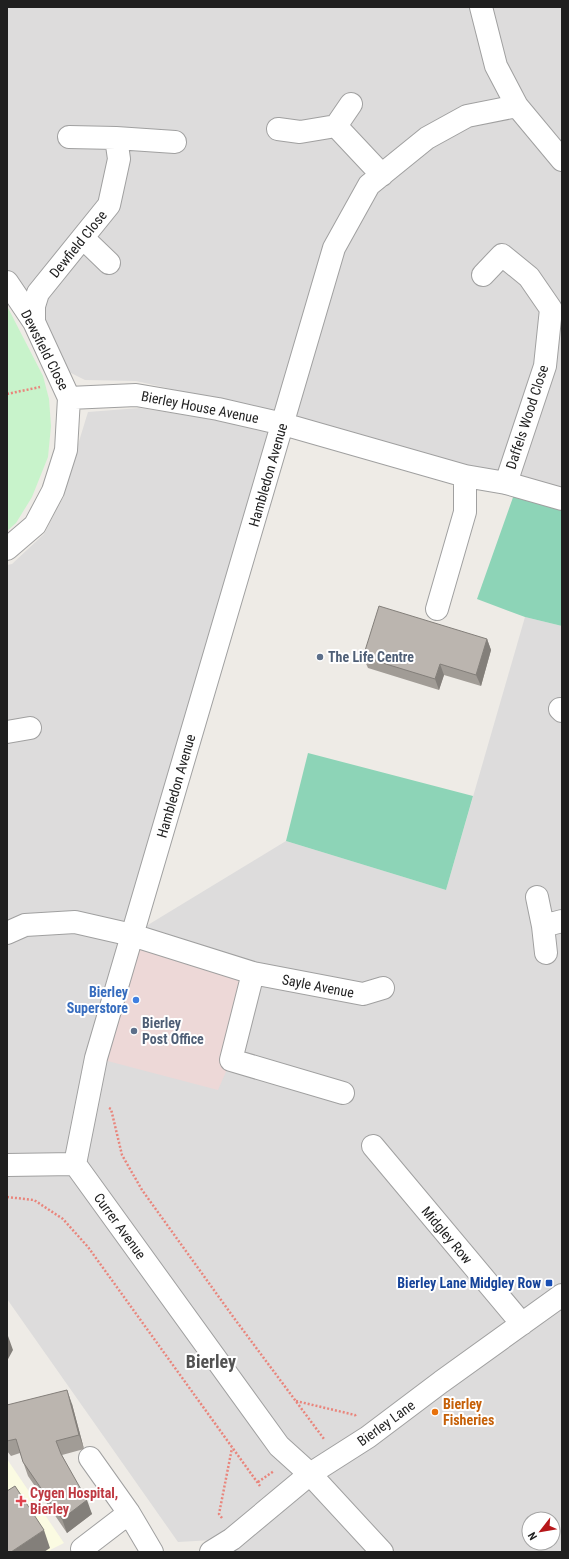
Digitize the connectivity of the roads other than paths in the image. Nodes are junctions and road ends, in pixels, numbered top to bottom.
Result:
1 (481, 7) edge
2 (351, 104) dead end
3 (517, 106) junction
4 (336, 126) junction
5 (278, 129) dead end
6 (69, 137) dead end
7 (116, 138) junction
8 (175, 142) dead end
9 (562, 160) edge
10 (382, 175) junction
11 (83, 238) junction
12 (109, 263) dead end
13 (484, 275) dead end
14 (7, 282) edge
15 (34, 322) junction
16 (65, 391) junction
17 (283, 424) junction
18 (465, 476) junction
19 (506, 483) junction
20 (562, 499) edge
21 (7, 549) edge
22 (437, 608) dead end
23 (30, 728) dead end
24 (7, 732) edge
25 (537, 897) dead end
26 (552, 924) edge
27 (7, 933) edge
28 (132, 934) junction
29 (546, 953) dead end
30 (253, 973) junction
31 (383, 988) dead end
32 (343, 1093) dead end
33 (373, 1146) dead end
34 (75, 1164) junction
35 (7, 1165) edge
36 (562, 1295) edge
37 (522, 1324) junction
38 (90, 1458) dead end
39 (310, 1474) junction
40 (129, 1513) junction
41 (82, 1549) dead end
42 (152, 1552) edge
43 (211, 1552) edge
44 (382, 1552) edge

1 - 3 street
2 - 4 street
3 - 9 street
3 - 10 street, Hambledon Avenue
4 - 5 street
4 - 10 street
6 - 7 street
7 - 8 street
7 - 11 street, Dewfield Close
10 - 17 street, Hambledon Avenue
11 - 12 street
11 - 15 street, Dewfield Close
13 - 19 street, Daffels Wood Close
14 - 15 street, Dewsfield Close
15 - 16 street, Dewsfield Close
16 - 17 street, Bierley House Avenue
16 - 21 street
17 - 18 street, Bierley House Avenue
17 - 28 street, Hambledon Avenue
18 - 19 street, Bierley House Avenue
18 - 22 street
19 - 20 street, Bierley House Avenue
23 - 24 street
25 - 26 street
26 - 29 street
27 - 28 street, Sayle Avenue
28 - 30 street, Sayle Avenue
28 - 34 street
30 - 31 street, Sayle Avenue
30 - 32 street
33 - 37 street, Midgley Row
34 - 35 street
34 - 39 street, Currer Avenue
36 - 37 street, Bierley Lane
37 - 39 street, Bierley Lane
38 - 40 street
39 - 43 street, Bierley Lane
39 - 44 street, Currer Avenue
40 - 41 street
40 - 42 street

